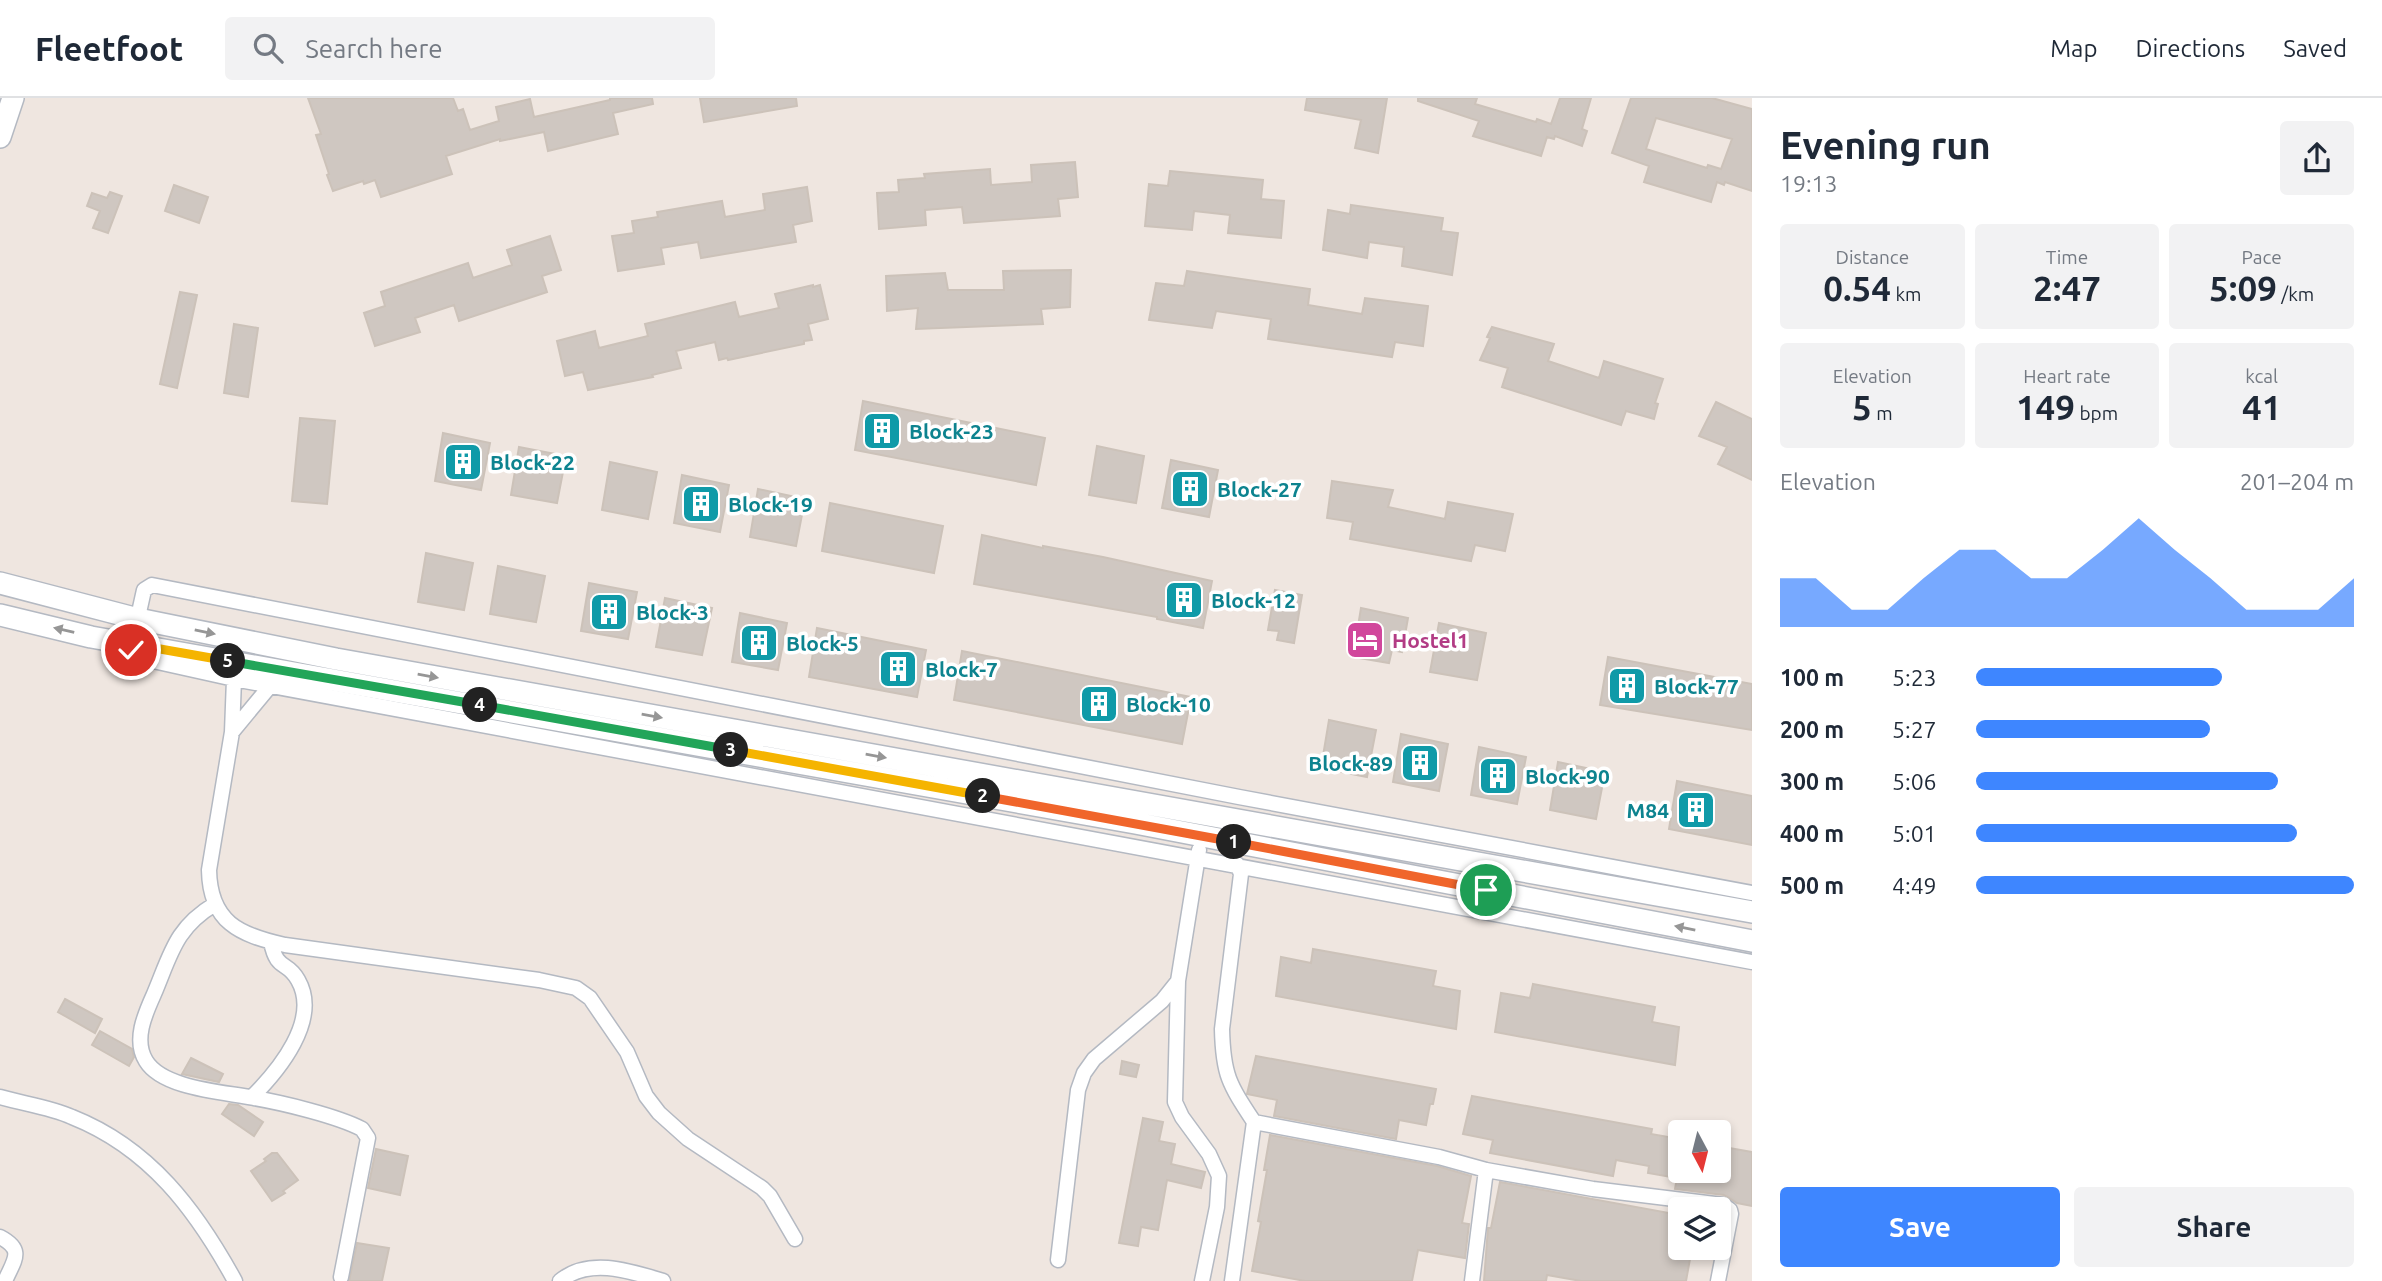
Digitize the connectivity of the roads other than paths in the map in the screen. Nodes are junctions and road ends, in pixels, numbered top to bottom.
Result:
1 (13, 98) edge
2 (0, 137) edge
3 (0, 583) edge
4 (0, 615) edge
5 (138, 619) junction
6 (132, 644) junction
7 (234, 679) junction
8 (270, 686) junction
9 (232, 732) junction
10 (1206, 844) junction
11 (1237, 864) junction
12 (1752, 893) edge
13 (215, 904) junction
14 (1752, 912) edge
15 (1752, 941) edge
16 (271, 942) junction
17 (1752, 962) edge
18 (1178, 981) junction
19 (0, 1097) edge
20 (252, 1097) junction
21 (1254, 1122) junction
22 (1486, 1170) junction
23 (0, 1237) edge
24 (795, 1238) dead end
25 (1058, 1260) dead end
26 (341, 1278) dead end
27 (5, 1281) edge
28 (234, 1281) edge
29 (560, 1281) edge
30 (663, 1281) edge
31 (1202, 1281) edge
32 (1232, 1281) edge
33 (1472, 1281) edge
34 (1718, 1281) edge

1 - 2 main road
3 - 5 main road
6 -> 4 main road
5 - 6 street
5 - 12 street
5 -> 14 main road
6 - 7 street
6 - 10 main road
7 - 8 street
7 - 9 street
8 - 9 street
8 - 10 street
9 - 13 street
10 - 11 street
10 - 11 street
15 -> 10 main road
10 - 18 street
11 - 17 street
11 - 21 street
13 - 16 street
13 - 20 street
16 - 20 street
16 - 24 street
18 - 25 street
18 - 31 street
19 - 28 street
20 - 26 street
21 - 22 street
21 - 32 street
22 - 33 street
22 - 34 street
23 - 27 street
29 - 30 street

